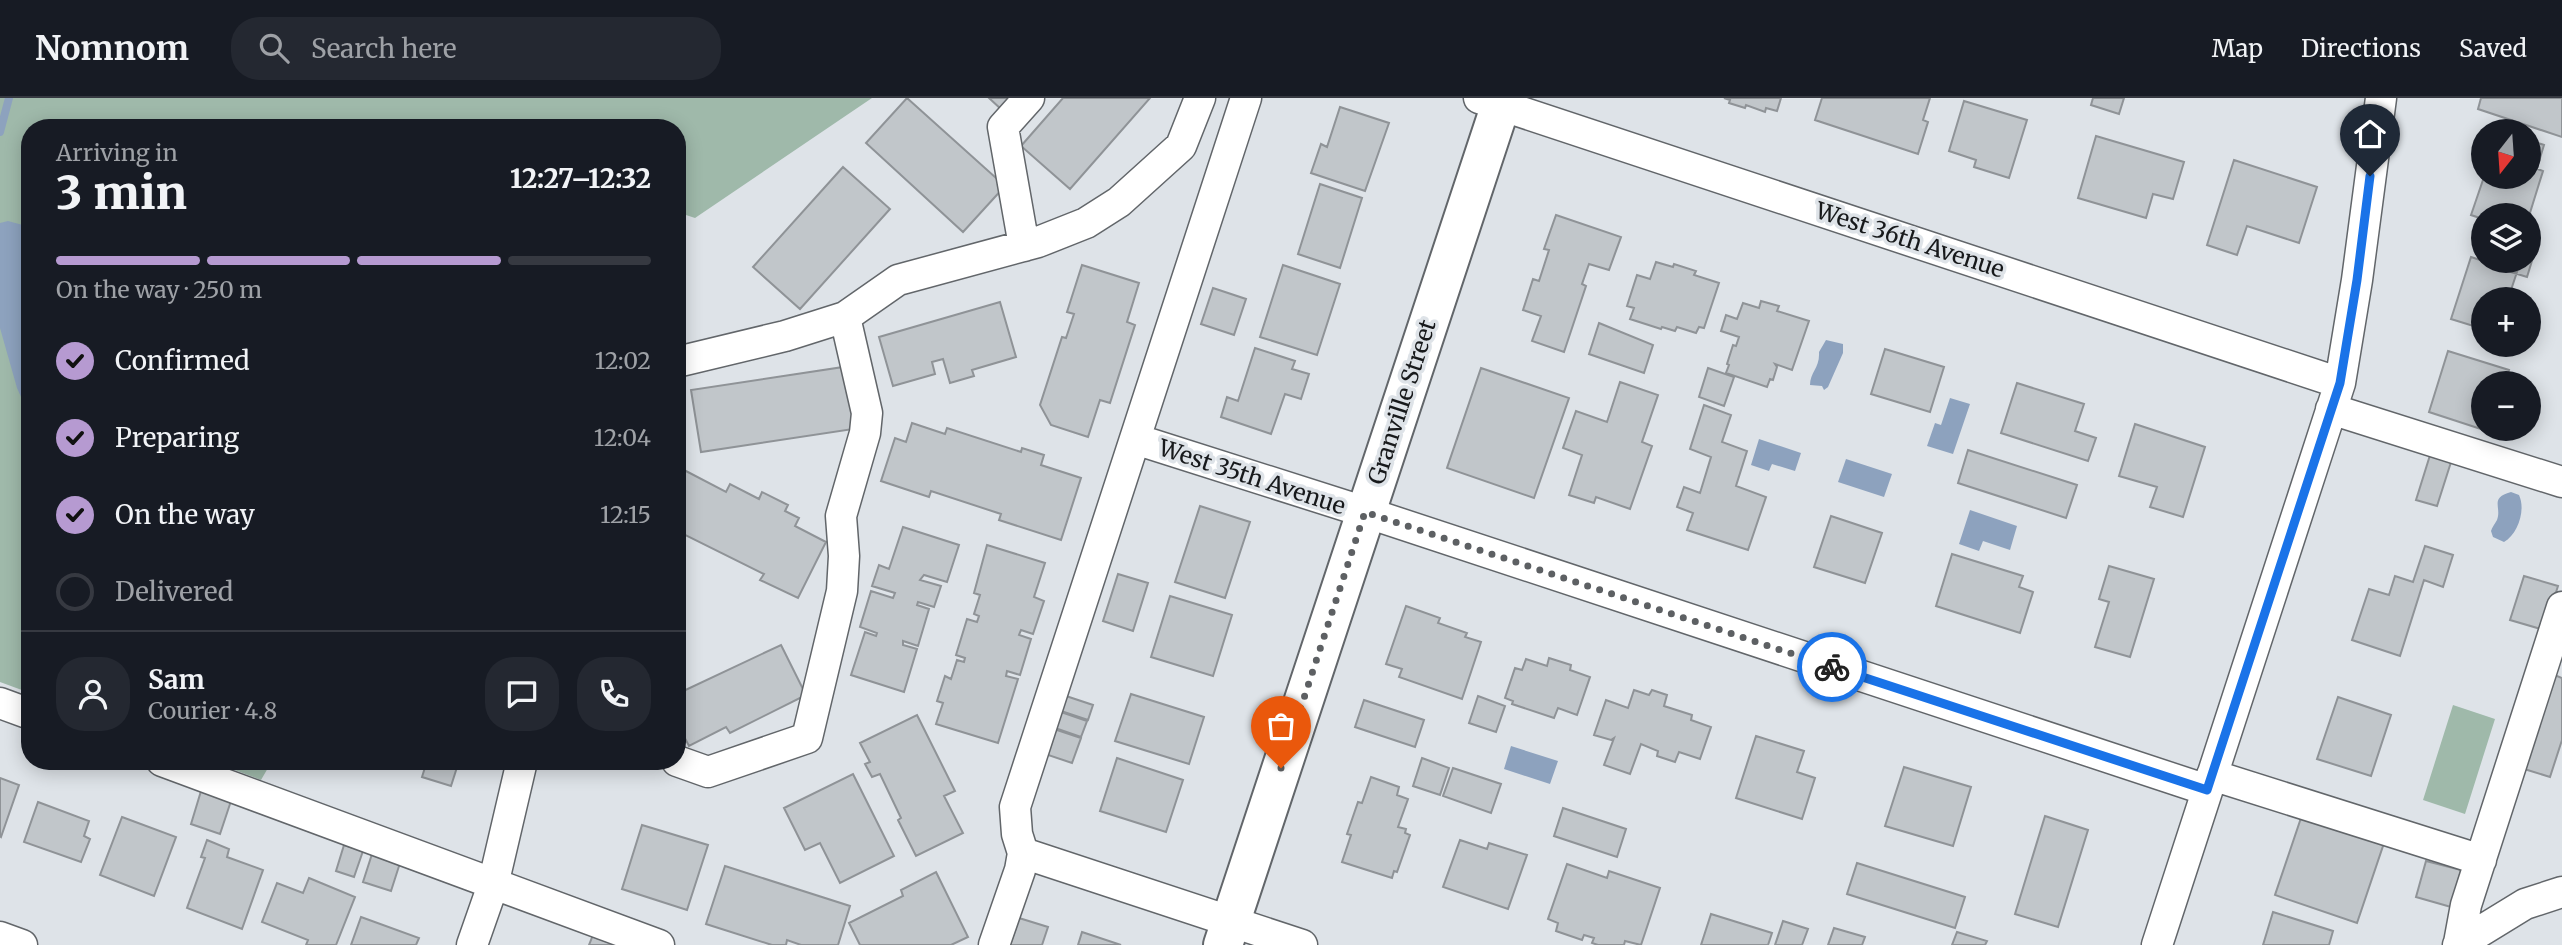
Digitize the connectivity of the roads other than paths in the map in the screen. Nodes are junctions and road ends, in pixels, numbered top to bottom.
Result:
1 (1029, 98) edge
2 (1200, 98) edge
3 (1246, 98) edge
4 (2381, 98) edge
5 (1494, 100) edge
6 (1024, 246) junction
7 (845, 317) junction
8 (686, 360) edge
9 (2336, 396) junction
10 (1135, 439) junction
11 (2562, 482) edge
12 (1365, 512) junction
13 (2562, 607) edge
14 (0, 704) edge
15 (21, 711) edge
16 (686, 764) edge
17 (187, 770) edge
18 (520, 770) edge
19 (2210, 782) junction
20 (1023, 853) junction
21 (2480, 860) junction
22 (493, 884) junction
23 (2562, 892) edge
24 (1226, 933) edge
25 (0, 937) edge
26 (2458, 944) edge
27 (22, 945) edge
28 (472, 945) edge
29 (659, 945) edge
30 (994, 945) edge
31 (1302, 945) edge
32 (2157, 945) edge

1 - 6 street
2 - 6 street
3 - 10 street
4 - 9 street
5 - 9 street, West 36th Avenue
5 - 12 highway, Granville Street
6 - 7 street
7 - 8 street
7 - 16 street
9 - 11 street, West 36th Avenue
9 - 19 street
10 - 12 street, West 35th Avenue
10 - 20 street
12 - 19 street, West 35th Avenue
12 - 24 highway, Granville Street
13 - 21 street
14 - 15 street
17 - 22 street
18 - 22 street
19 - 21 street, West 35th Avenue
19 - 32 street
20 - 24 street
20 - 30 street
21 - 26 street
22 - 28 street
22 - 29 street
23 - 26 street
24 - 31 street
25 - 27 street

